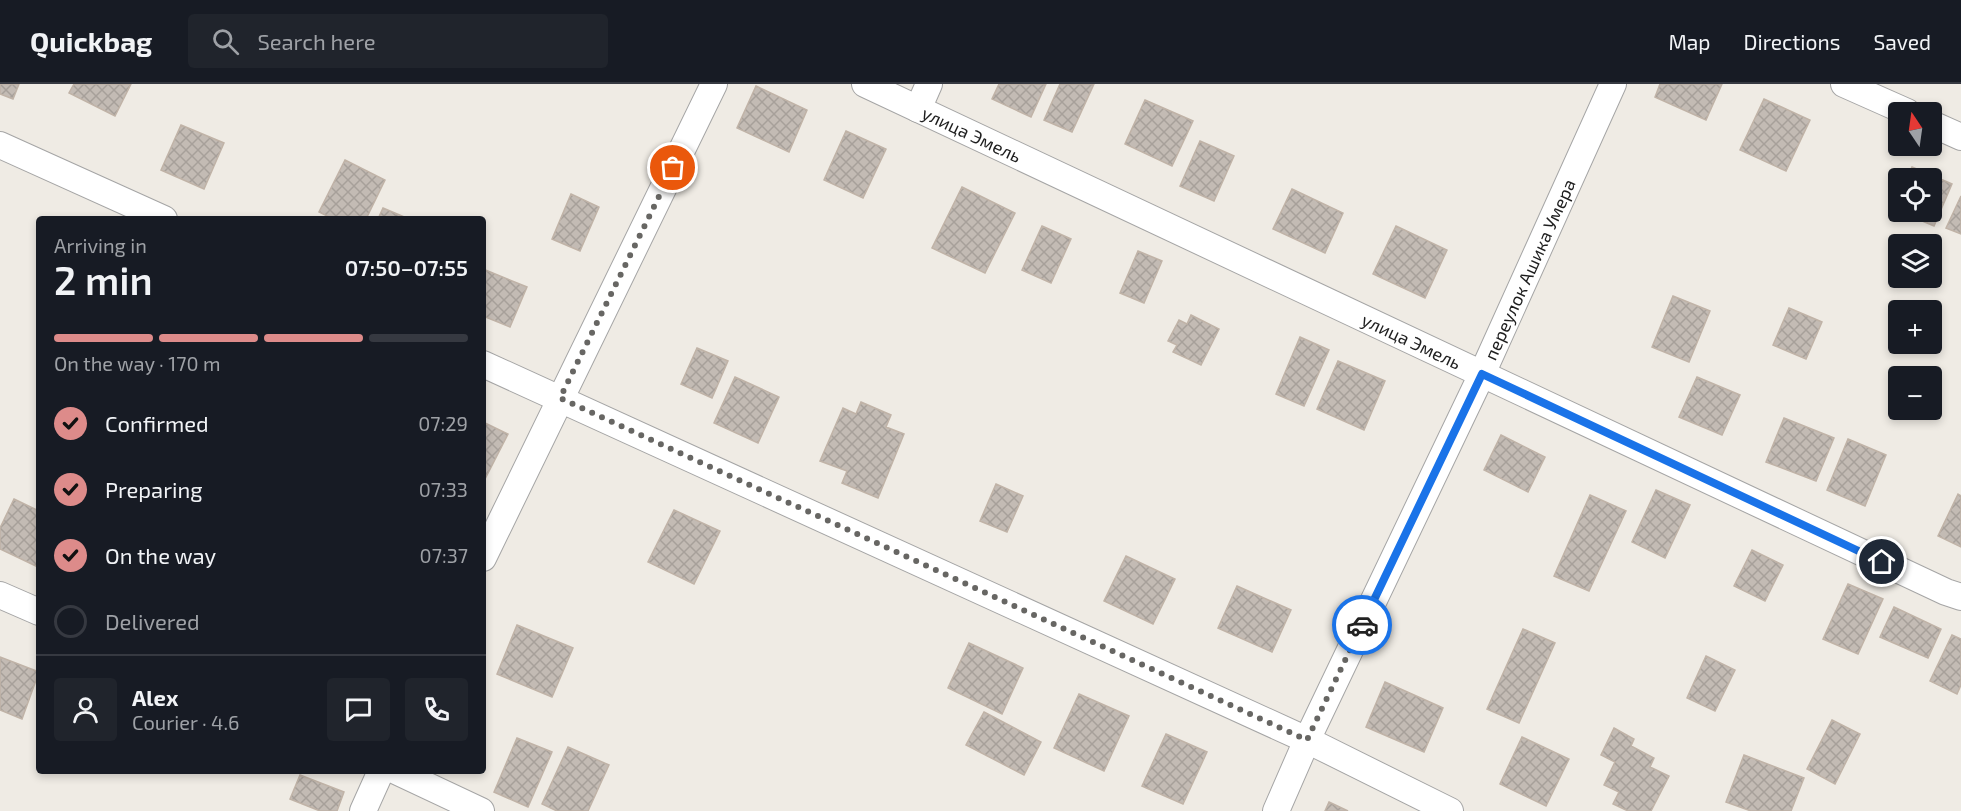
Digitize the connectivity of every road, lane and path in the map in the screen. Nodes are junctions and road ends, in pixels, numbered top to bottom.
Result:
1 (714, 84) edge
2 (865, 84) edge
3 (929, 84) edge
4 (1613, 84) edge
5 (1844, 84) edge
6 (1888, 104) edge
7 (918, 109) junction
8 (1942, 128) edge
9 (1961, 137) edge
10 (0, 145) edge
11 (157, 216) edge
12 (486, 365) edge
13 (1482, 374) junction
14 (560, 398) junction
15 (486, 552) edge
16 (0, 595) edge
17 (1961, 597) edge
18 (36, 611) edge
19 (1307, 740) junction
20 (380, 774) edge
21 (402, 774) edge
22 (363, 811) edge
23 (481, 811) edge
24 (1276, 811) edge
25 (1450, 811) edge

1 - 14 street
2 - 7 street, улица Эмель
3 - 7 street
4 - 13 street, переулок Ашика Умера
5 - 6 street
7 - 13 street, улица Эмель
8 - 9 street
10 - 11 street
12 - 14 street
13 - 17 street, улица Эмель
13 - 19 street, переулок Ашика Умера
14 - 15 street
14 - 19 street
16 - 18 street
19 - 24 street, переулок Ашика Умера
19 - 25 street
20 - 22 street
21 - 23 street

